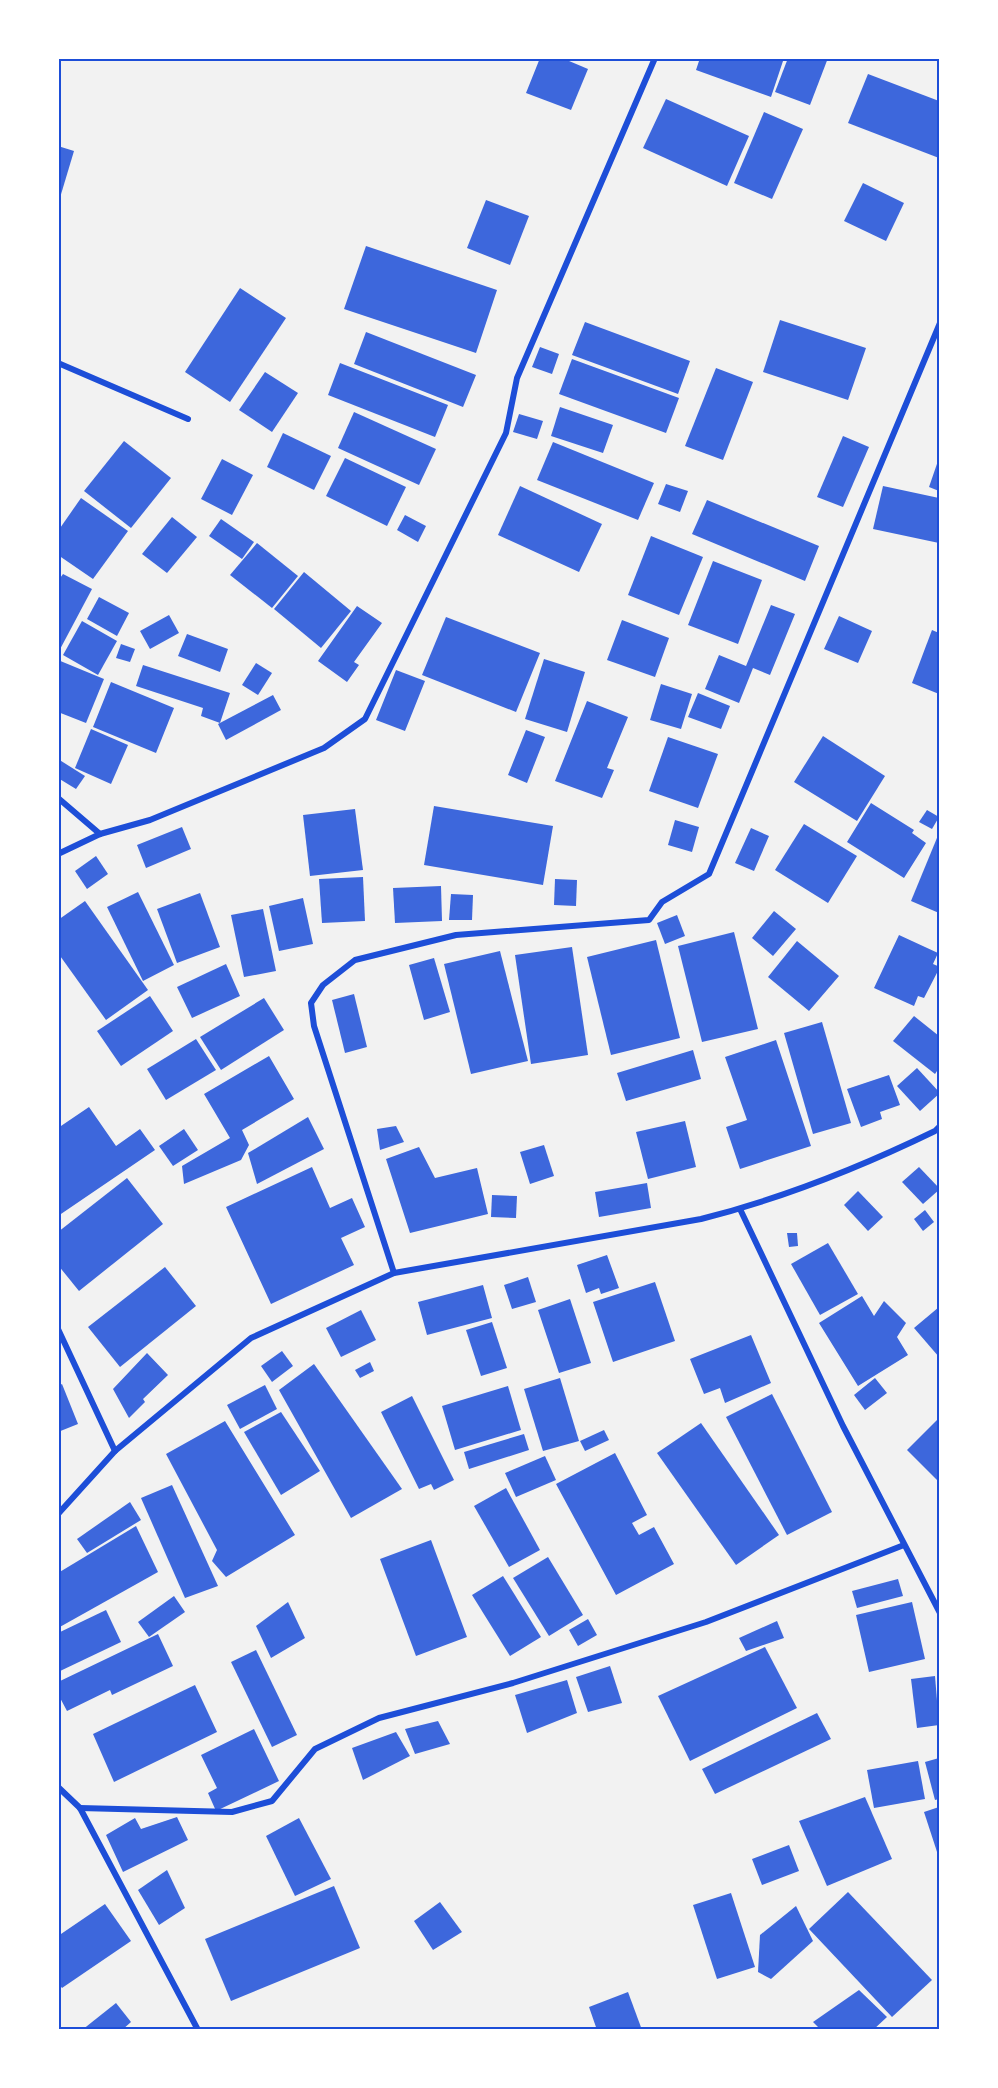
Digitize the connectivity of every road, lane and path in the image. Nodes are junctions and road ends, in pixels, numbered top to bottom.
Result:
1 (655, 58) edge
2 (939, 323) edge
3 (58, 363) edge
4 (189, 419) dead end
5 (58, 798) edge
6 (100, 834) junction
7 (58, 854) edge
8 (939, 1126) edge
9 (740, 1209) junction
10 (394, 1274) junction
11 (58, 1329) edge
12 (115, 1451) junction
13 (58, 1514) edge
14 (904, 1545) junction
15 (939, 1612) edge
16 (58, 1787) edge
17 (80, 1808) junction
18 (198, 2030) edge

1 - 6 street
2 - 10 street
3 - 4 street
5 - 6 street
6 - 7 street
8 - 9 street
9 - 10 street
9 - 14 street
10 - 12 street
11 - 12 street
12 - 13 street
14 - 15 street
14 - 17 street
16 - 17 street
17 - 18 street

